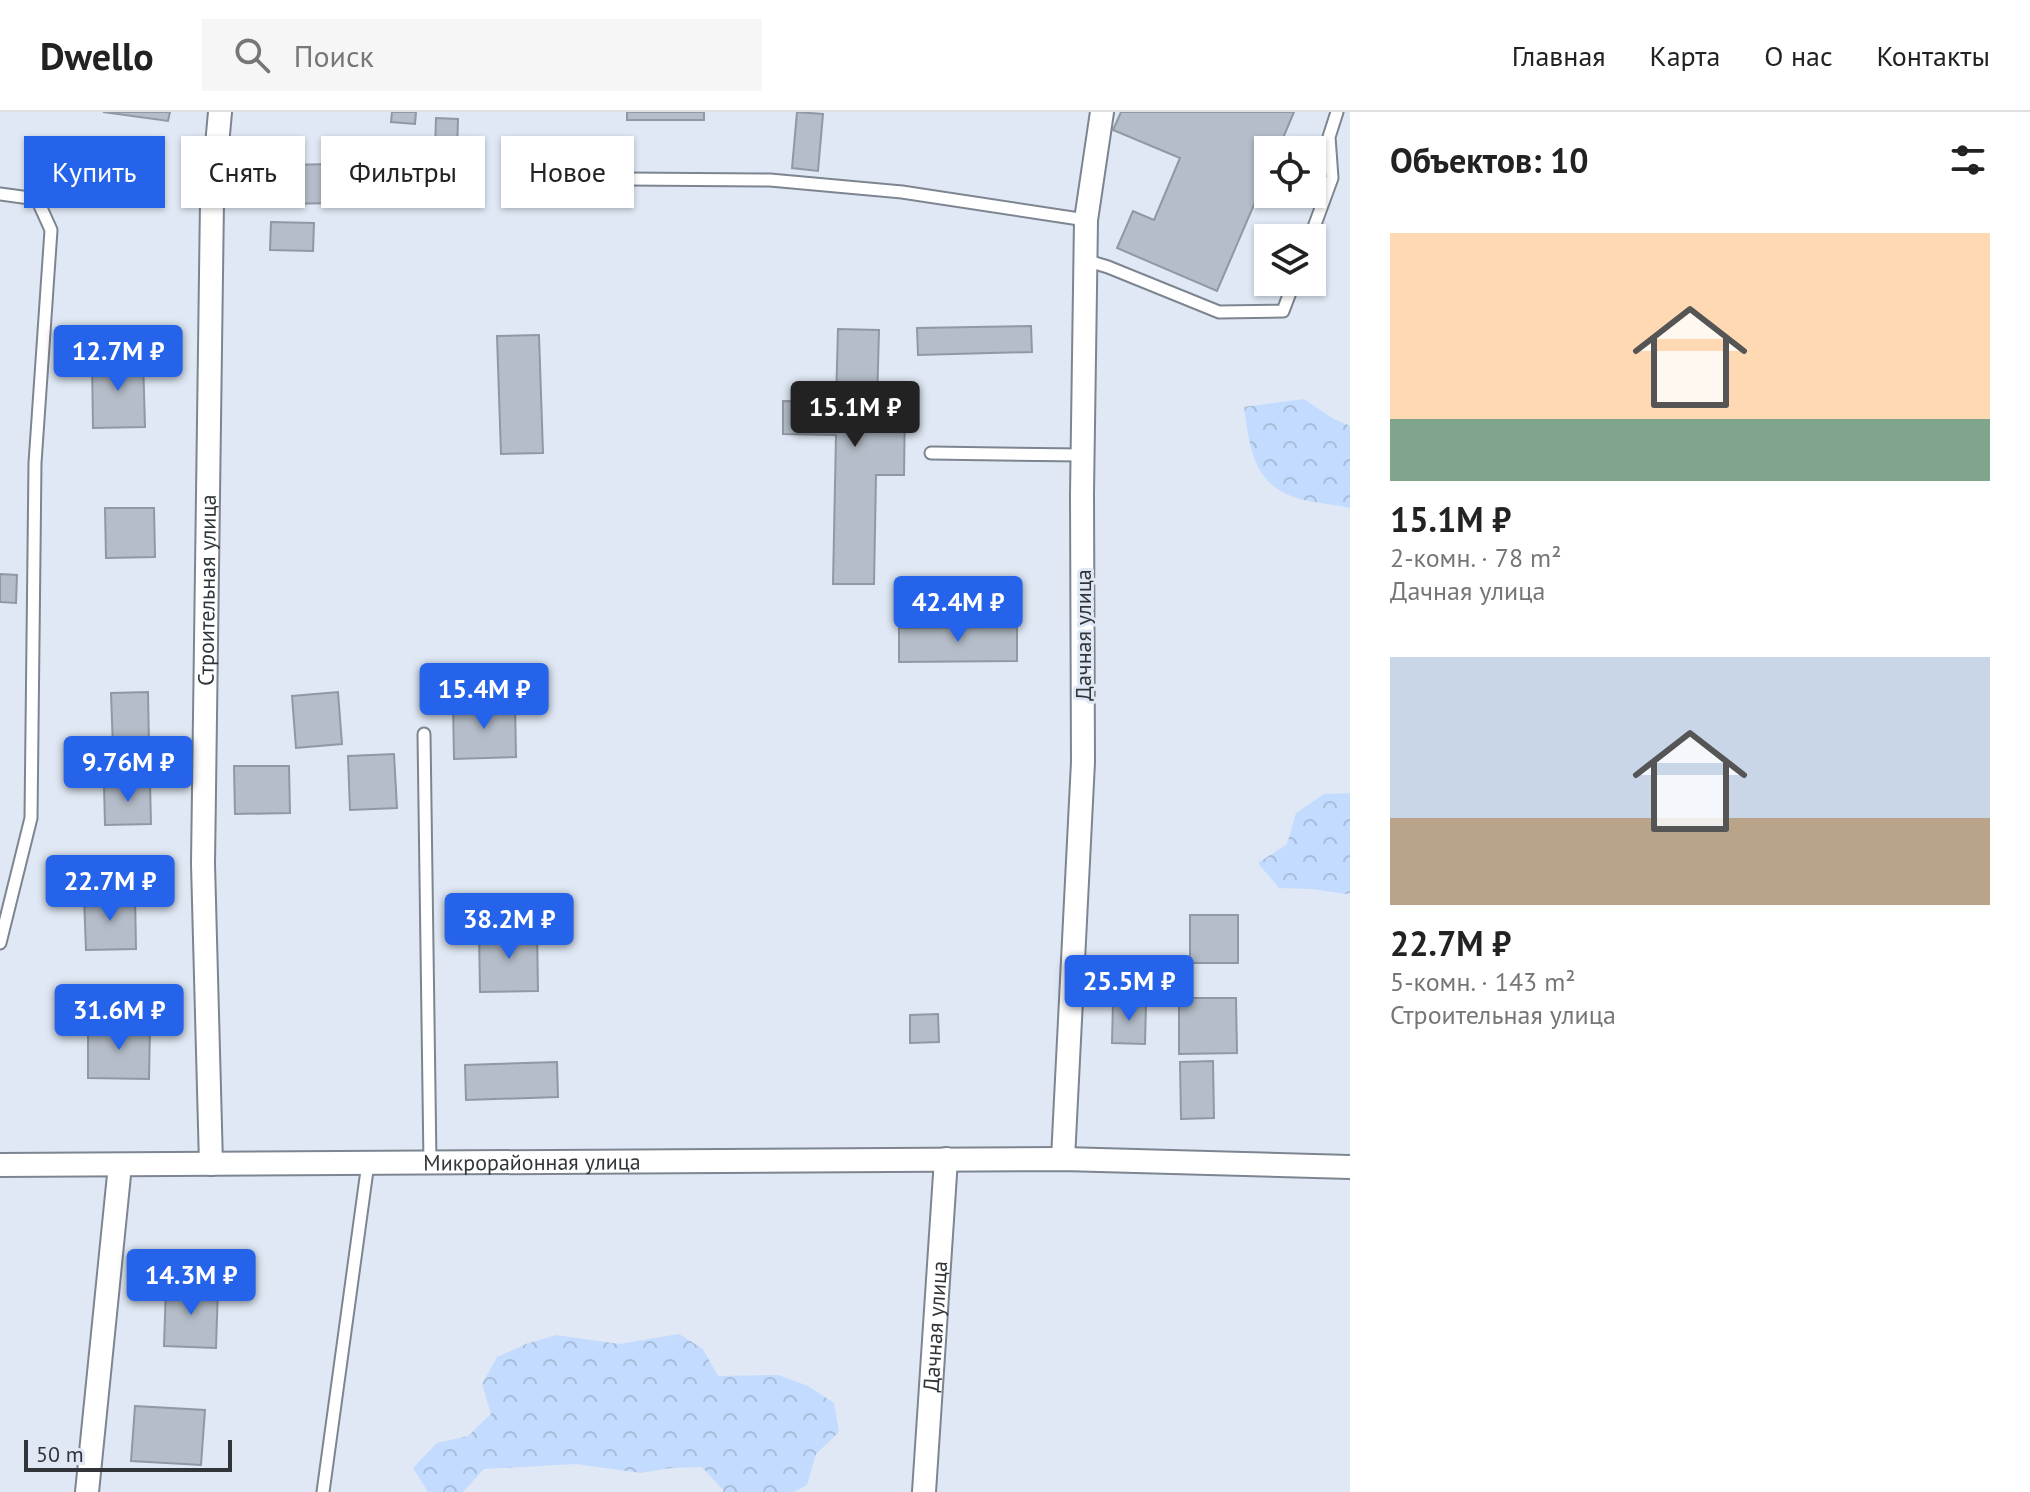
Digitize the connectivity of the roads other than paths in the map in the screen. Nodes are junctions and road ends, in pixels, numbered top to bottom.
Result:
1 (220, 112) edge
2 (1102, 112) edge
3 (1337, 112) edge
4 (634, 179) edge
5 (0, 194) edge
6 (1086, 220) junction
7 (1315, 224) edge
8 (1085, 260) junction
9 (1289, 296) edge
10 (931, 453) dead end
11 (1082, 455) junction
12 (424, 734) dead end
13 (0, 943) edge
14 (946, 1159) junction
15 (1063, 1159) junction
16 (368, 1163) junction
17 (430, 1163) junction
18 (211, 1164) junction
19 (0, 1165) edge
20 (120, 1165) junction
21 (1350, 1167) edge
22 (87, 1492) edge
23 (323, 1492) edge
24 (924, 1492) edge

1 - 18 street, Строительная улица
2 - 6 street, Дачная улица
3 - 7 lane
4 - 6 lane
5 - 13 lane
6 - 8 street, Дачная улица
8 - 9 lane
8 - 11 street, Дачная улица
10 - 11 lane
11 - 15 street, Дачная улица
12 - 17 lane
14 - 15 street, Микрорайонная улица
14 - 17 street, Микрорайонная улица
14 - 24 street, Дачная улица
15 - 21 street, Микрорайонная улица
16 - 17 street, Микрорайонная улица
16 - 18 street, Микрорайонная улица
16 - 23 lane
18 - 20 street, Микрорайонная улица
19 - 20 street, Микрорайонная улица
20 - 22 street

